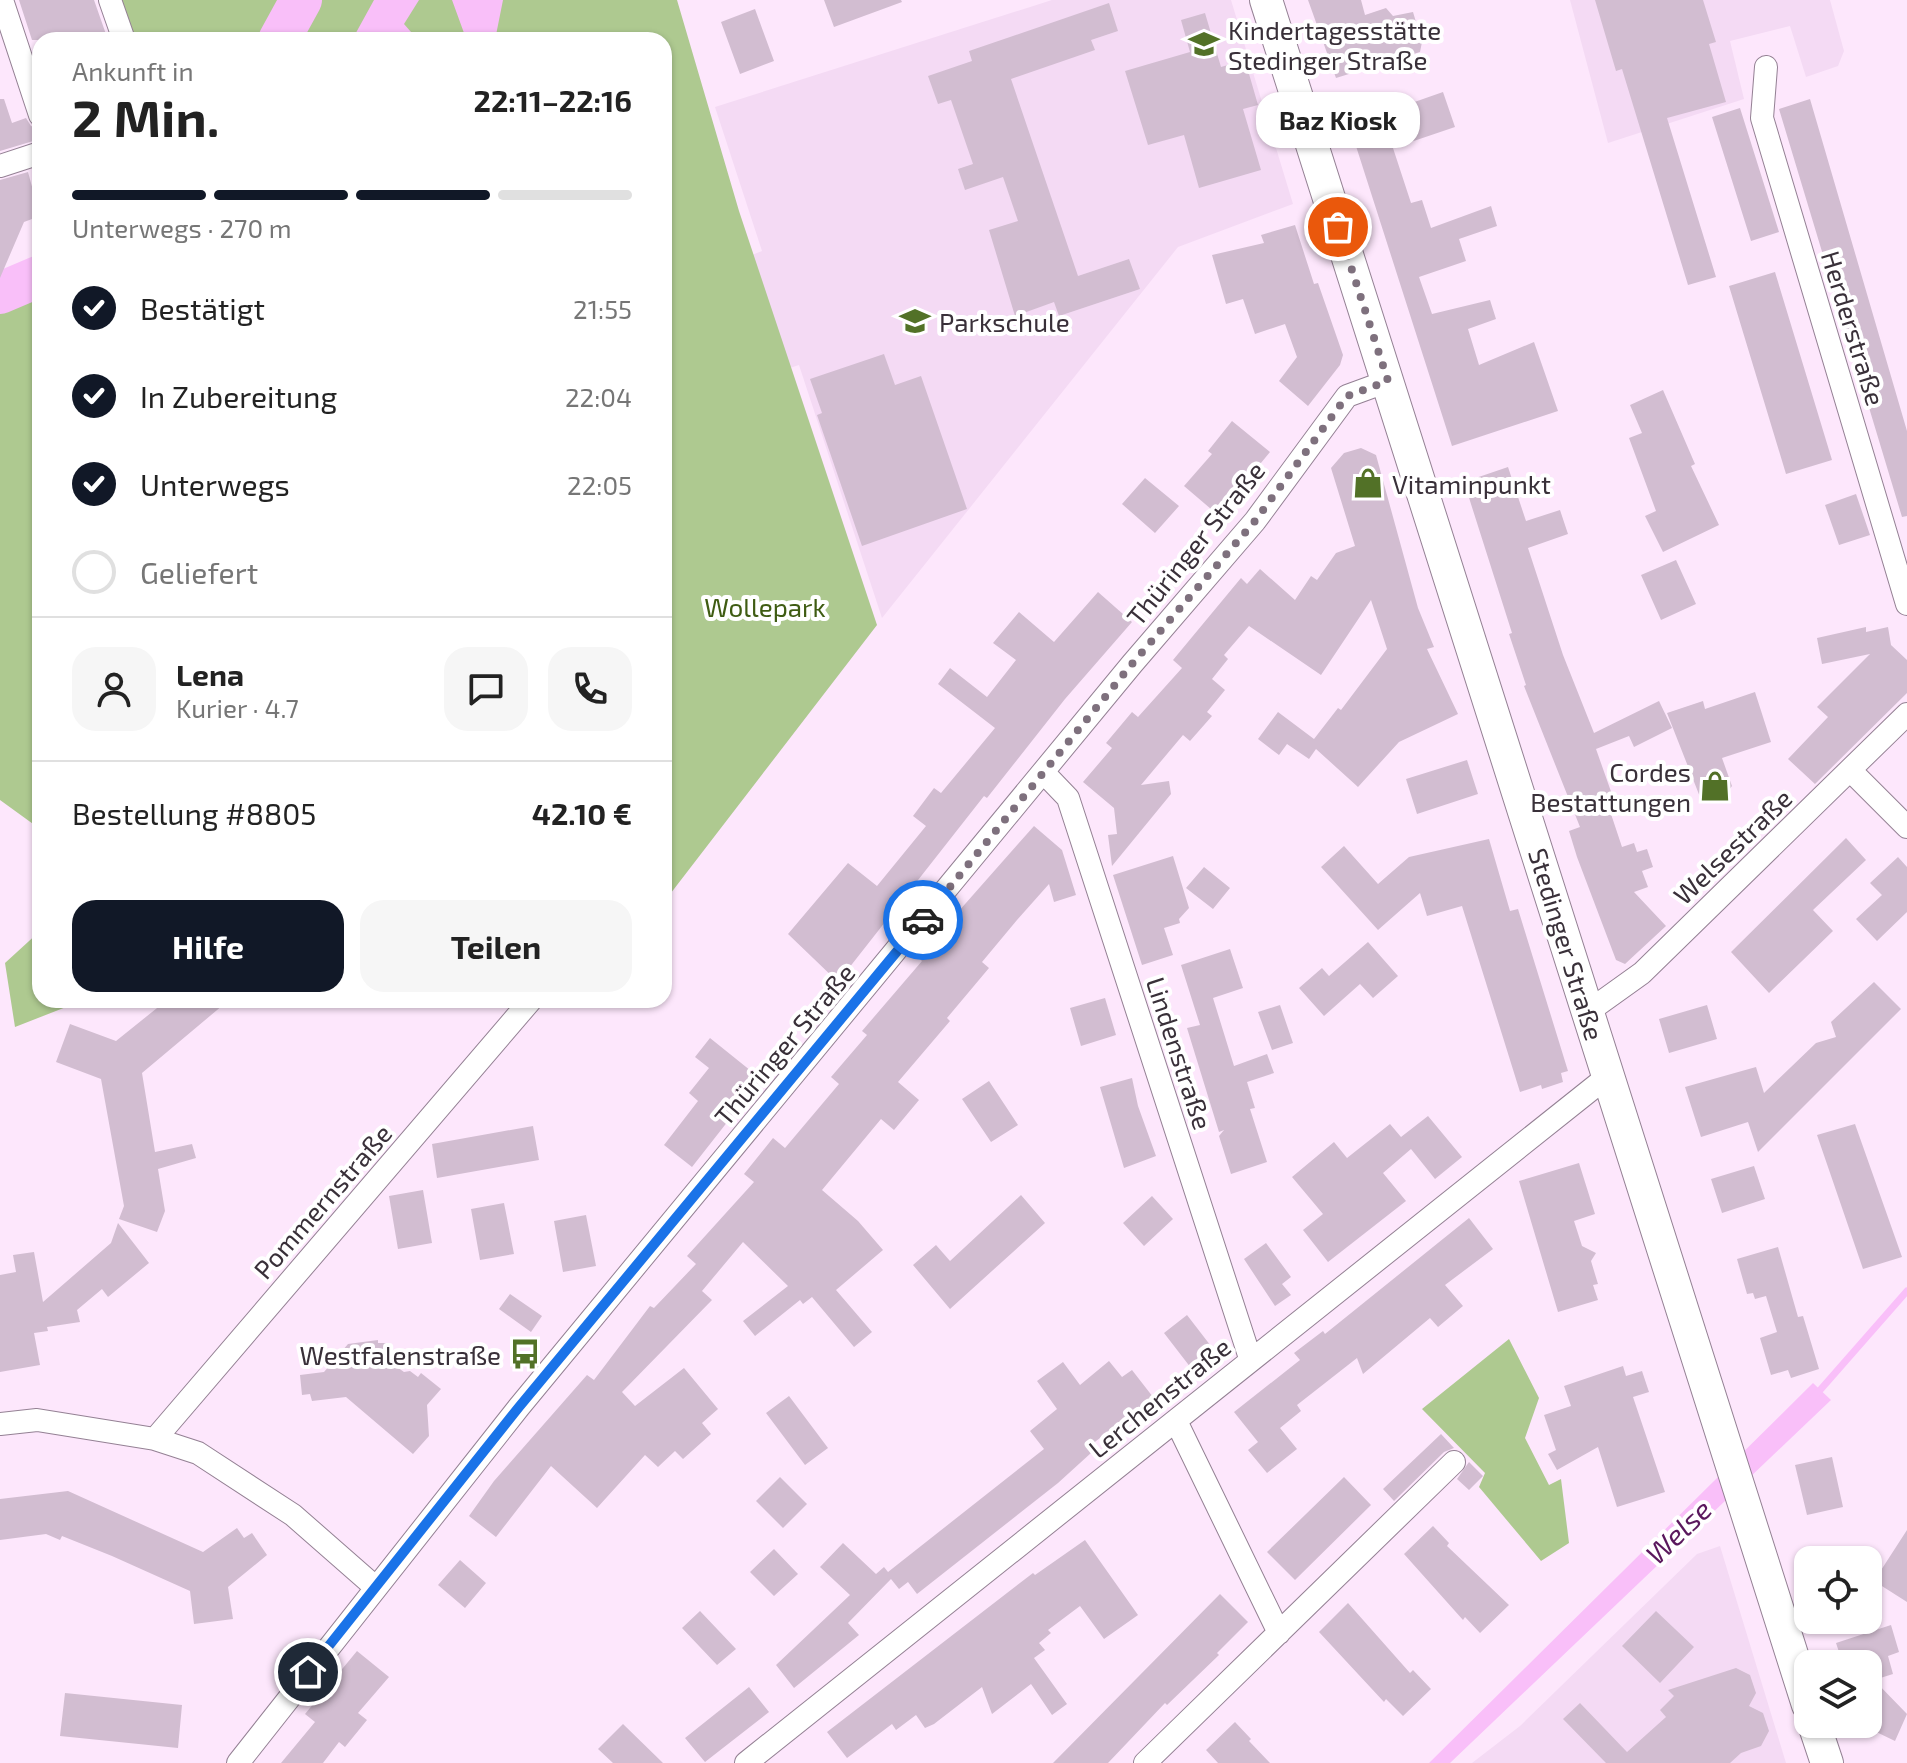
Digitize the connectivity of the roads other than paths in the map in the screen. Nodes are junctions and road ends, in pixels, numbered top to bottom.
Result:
1 (2, 0) edge
2 (110, 0) edge
3 (1266, 0) edge
4 (5, 28) edge
5 (121, 32) edge
6 (1766, 67) dead end
7 (32, 95) edge
8 (32, 156) edge
9 (0, 166) edge
10 (1388, 381) junction
11 (1907, 604) edge
12 (1907, 714) edge
13 (1850, 770) junction
14 (1044, 773) junction
15 (1907, 827) edge
16 (524, 1008) edge
17 (1589, 1011) junction
18 (1608, 1076) junction
19 (1250, 1358) junction
20 (1176, 1421) junction
21 (0, 1424) edge
22 (155, 1439) junction
23 (1454, 1462) dead end
24 (374, 1586) junction
25 (1279, 1633) junction
26 (1794, 1662) edge
27 (1819, 1738) edge
28 (238, 1763) edge
29 (746, 1763) edge
30 (1145, 1763) edge
31 (1827, 1763) edge

1 - 4 street
2 - 5 street
3 - 10 main road, Stedinger Straße
4 - 7 street
6 - 11 street, Herderstraße
8 - 9 street
10 - 14 street, Thüringer Straße
10 - 17 main road, Stedinger Straße
12 - 13 street, Welsestraße
13 - 15 street
13 - 17 street, Welsestraße
14 - 19 street, Lindenstraße
14 - 24 street, Thüringer Straße
16 - 22 street, Pommernstraße
17 - 18 main road, Stedinger Straße
18 - 19 street, Lerchenstraße
18 - 26 main road, Stedinger Straße
19 - 20 street, Lerchenstraße
20 - 25 street
20 - 29 street, Lerchenstraße
21 - 22 street
22 - 24 street
23 - 25 street
24 - 28 street, Thüringer Straße
25 - 30 street
27 - 31 main road

